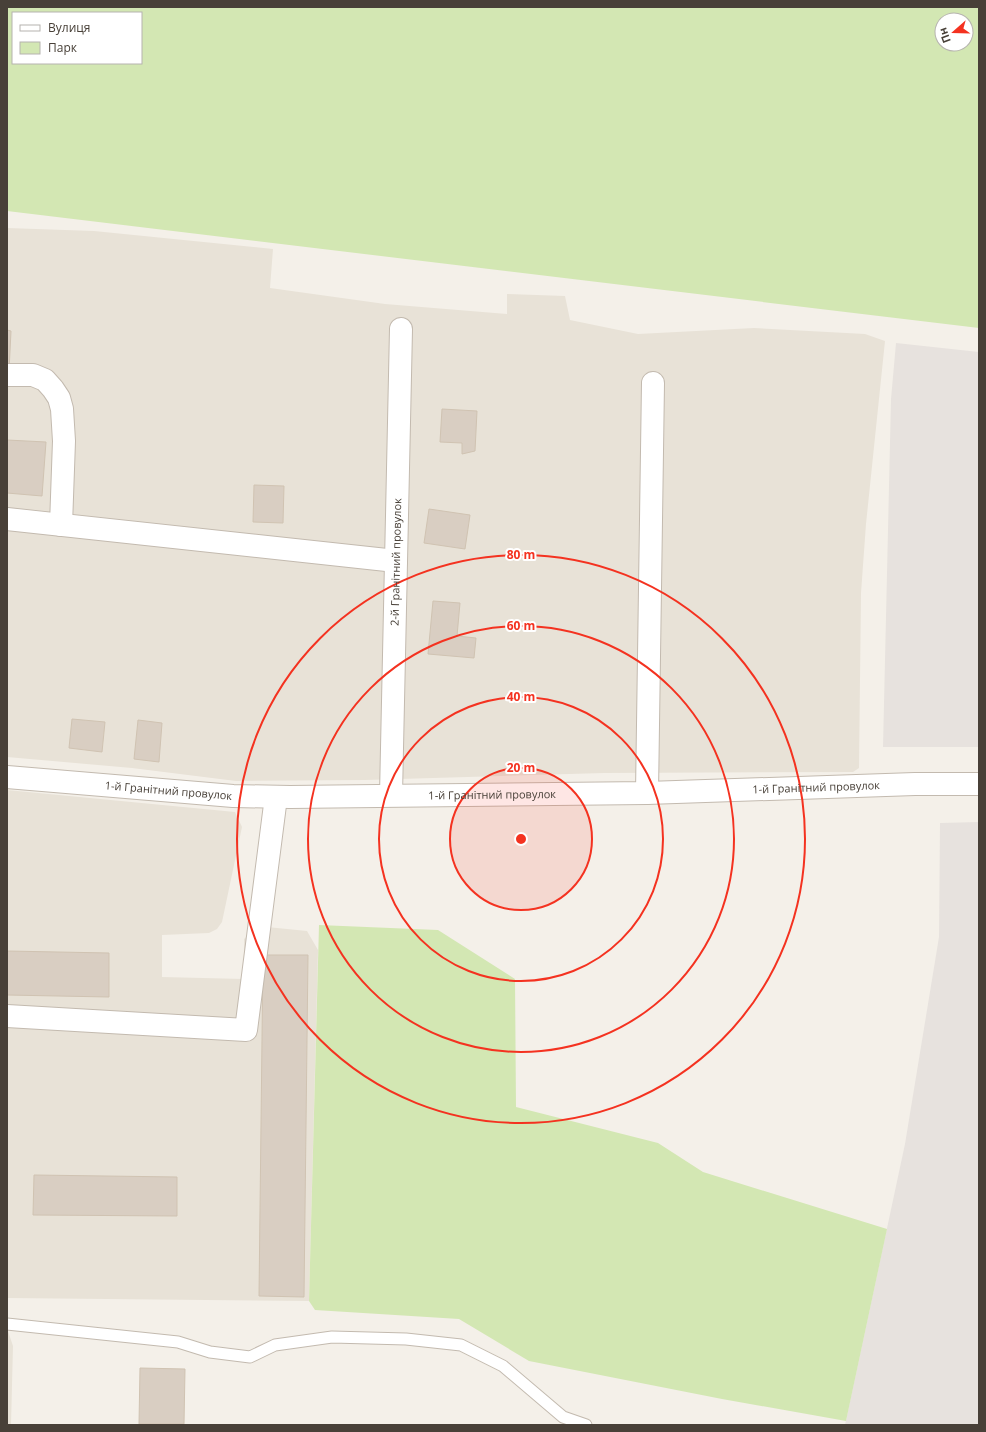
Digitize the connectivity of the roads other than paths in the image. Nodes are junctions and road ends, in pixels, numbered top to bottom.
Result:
1 (401, 329) dead end
2 (7, 375) edge
3 (653, 382) dead end
4 (7, 519) edge
5 (61, 525) junction
6 (396, 561) junction
7 (7, 777) edge
8 (979, 784) edge
9 (647, 793) junction
10 (390, 795) junction
11 (276, 797) junction
12 (7, 1016) edge
13 (7, 1324) edge
14 (586, 1425) edge

1 - 6 street, 2-й Гранітний провулок
2 - 5 street
3 - 9 street
4 - 5 street
5 - 6 street
6 - 10 street, 2-й Гранітний провулок
7 - 11 street, 1-й Гранітний провулок
8 - 9 street, 1-й Гранітний провулок
9 - 10 street, 1-й Гранітний провулок
10 - 11 street, 1-й Гранітний провулок
11 - 12 street
13 - 14 lane

